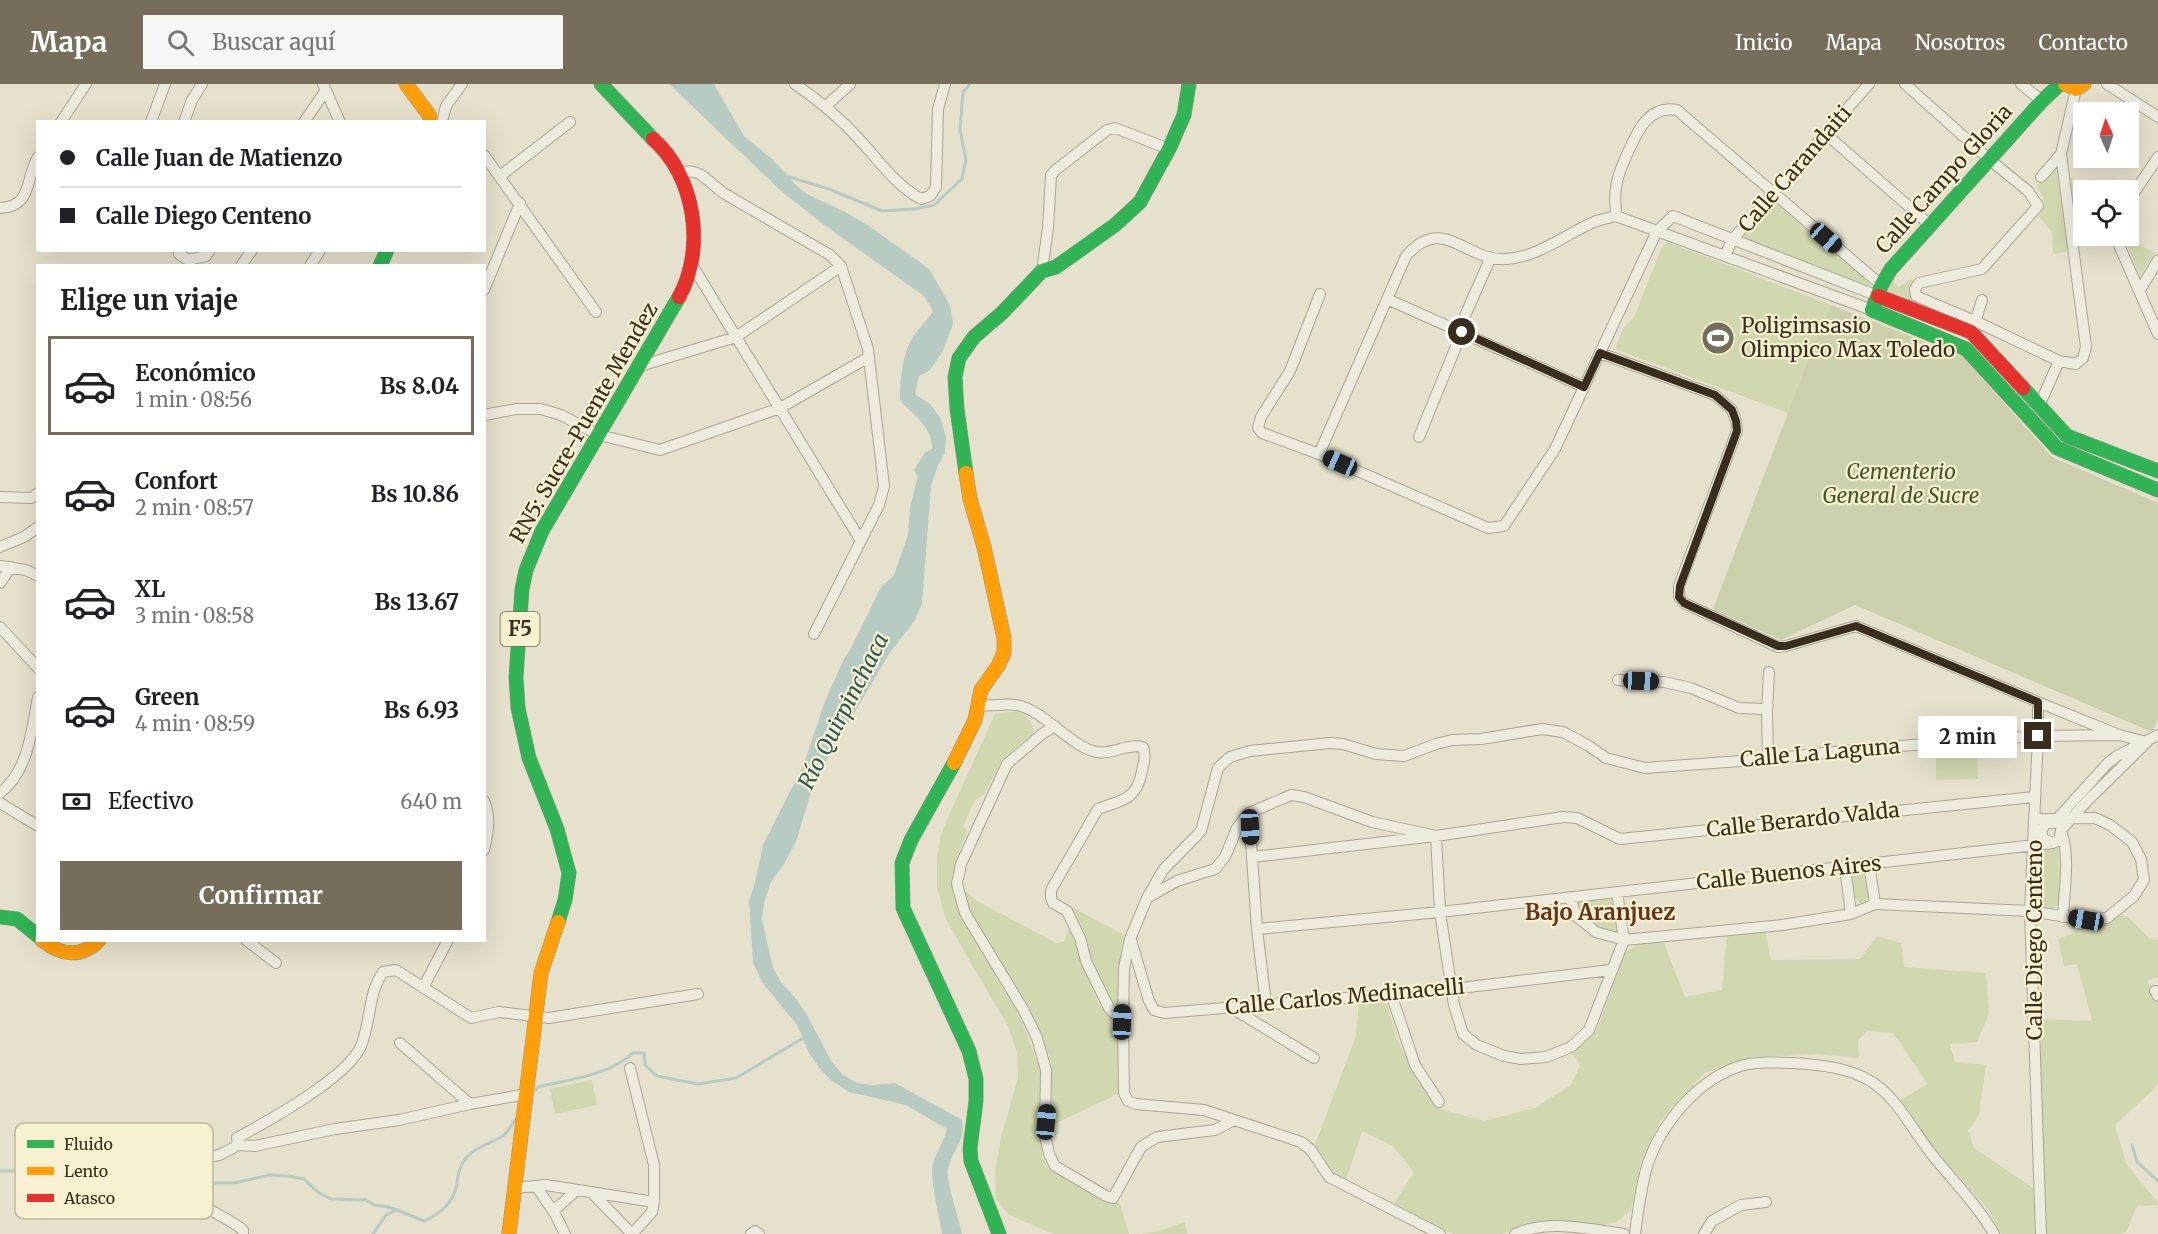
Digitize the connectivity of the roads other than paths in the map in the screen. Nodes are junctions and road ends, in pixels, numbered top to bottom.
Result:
1 (86, 84) edge
2 (165, 84) edge
3 (202, 84) edge
4 (406, 84) edge
5 (462, 84) edge
6 (601, 84) edge
7 (795, 84) edge
8 (850, 84) edge
9 (945, 84) edge
10 (1189, 84) edge
11 (1869, 84) edge
12 (1905, 84) edge
13 (2021, 84) edge
14 (2107, 84) edge
15 (2071, 85) edge
16 (324, 87) edge
17 (2042, 101) junction
18 (826, 106) junction
19 (2158, 117) edge
20 (62, 120) edge
21 (152, 120) edge
22 (185, 120) edge
23 (305, 120) edge
24 (339, 120) edge
25 (430, 120) edge
26 (442, 120) edge
27 (570, 122) dead end
28 (1826, 134) junction
29 (1169, 149) junction
30 (2061, 154) junction
31 (486, 158) edge
32 (2158, 158) edge
33 (1990, 160) junction
34 (36, 161) edge
35 (678, 173) junction
36 (500, 176) junction
37 (2041, 177) dead end
38 (2139, 186) edge
39 (1773, 192) junction
40 (520, 203) junction
41 (0, 208) edge
42 (1616, 216) junction
43 (1930, 225) junction
44 (1658, 231) junction
45 (1732, 240) junction
46 (2120, 246) edge
47 (179, 252) edge
48 (209, 252) edge
49 (1725, 256) junction
50 (1490, 259) junction
51 (2158, 260) edge
52 (691, 264) junction
53 (841, 266) junction
54 (1042, 271) junction
55 (486, 285) edge
56 (1879, 290) junction
57 (2140, 290) junction
58 (1320, 294) dead end
59 (1387, 299) junction
60 (1982, 300) dead end
61 (2144, 303) junction
62 (1872, 310) junction
63 (596, 312) dead end
64 (2158, 312) edge
65 (1973, 327) junction
66 (1462, 332) junction
67 (2158, 334) edge
68 (736, 337) junction
69 (1966, 349) junction
70 (1600, 353) junction
71 (869, 357) junction
72 (2059, 361) junction
73 (640, 366) junction
74 (1584, 387) junction
75 (2039, 406) junction
76 (780, 408) junction
77 (486, 415) edge
78 (599, 435) junction
79 (1419, 437) dead end
80 (1319, 454) junction
81 (2158, 471) edge
82 (2158, 490) edge
83 (36, 494) edge
84 (0, 497) edge
85 (36, 528) edge
86 (861, 541) junction
87 (0, 547) edge
88 (5, 566) edge
89 (36, 575) edge
90 (0, 583) edge
91 (0, 627) edge
92 (814, 634) dead end
93 (36, 666) edge
94 (1769, 672) dead end
95 (1618, 680) dead end
96 (2038, 702) junction
97 (979, 705) junction
98 (36, 708) edge
99 (1767, 709) junction
100 (1055, 726) junction
101 (2120, 735) junction
102 (2158, 735) edge
103 (2038, 736) junction
104 (2147, 742) junction
105 (1768, 759) junction
106 (0, 793) edge
107 (2034, 797) junction
108 (0, 803) edge
109 (486, 808) edge
110 (1249, 813) junction
111 (2034, 819) junction
112 (2072, 819) junction
113 (36, 825) edge
114 (2059, 826) junction
115 (2041, 830) junction
116 (1436, 836) junction
117 (486, 841) edge
118 (2053, 843) junction
119 (2033, 846) junction
120 (1252, 857) junction
121 (1869, 864) junction
122 (1845, 867) junction
123 (1617, 892) junction
124 (1570, 897) junction
125 (1147, 898) junction
126 (1875, 904) junction
127 (2030, 911) junction
128 (1440, 912) junction
129 (1851, 914) junction
130 (1, 915) edge
131 (2063, 916) junction
132 (1257, 929) junction
133 (36, 934) edge
134 (1131, 939) junction
135 (1624, 940) junction
136 (44, 942) edge
137 (98, 942) edge
138 (249, 942) edge
139 (447, 942) edge
140 (276, 963) dead end
141 (1611, 970) junction
142 (423, 988) junction
143 (1452, 989) junction
144 (698, 994) dead end
145 (1391, 994) junction
146 (1266, 1004) junction
147 (1230, 1007) junction
148 (534, 1018) junction
149 (1122, 1022) junction
150 (400, 1043) dead end
151 (1314, 1058) dead end
152 (630, 1068) dead end
153 (527, 1094) junction
154 (1439, 1102) dead end
155 (470, 1104) junction
156 (1234, 1120) junction
157 (238, 1145) junction
158 (213, 1156) edge
159 (536, 1186) junction
160 (515, 1188) junction
161 (577, 1190) junction
162 (591, 1192) junction
163 (654, 1202) junction
164 (1766, 1202) dead end
165 (213, 1210) edge
166 (553, 1210) junction
167 (243, 1234) edge
168 (510, 1234) edge
169 (565, 1234) edge
170 (632, 1234) edge
171 (751, 1234) edge
172 (759, 1234) edge
173 (999, 1234) edge
174 (1440, 1234) edge
175 (1515, 1234) edge
176 (1624, 1234) edge
177 (1635, 1234) edge
178 (1704, 1234) edge
179 (1994, 1234) edge
180 (2041, 1234) edge

1 - 20 street
2 - 21 street
3 - 22 street
4 - 25 main road
5 - 26 street
6 - 35 main road, RN5: Sucre-Puente Mendez / F5
7 - 18 street
8 - 18 street
9 - 18 street
10 - 29 main road
11 - 28 street, Calle Carandaiti
12 - 33 street
13 - 17 street
14 - 19 street
15 - 17 main road, Calle Campo Gloria
15 - 30 street
16 - 23 street
16 - 24 street
17 - 33 main road, Calle Campo Gloria
27 - 36 street
28 - 39 street, Calle Carandaiti
28 - 43 street
29 - 54 main road
29 - 54 street
30 - 37 street
30 - 72 street
31 - 36 street
32 - 38 street
33 - 43 main road, Calle Campo Gloria
33 - 65 street
34 - 41 street
35 - 52 main road, RN5: Sucre-Puente Mendez / F5
35 - 53 street
36 - 40 street
39 - 42 street
39 - 45 street, Calle Carandaiti
39 - 56 street
40 - 55 street
40 - 63 street
42 - 44 street
42 - 50 street
43 - 56 main road, Calle Campo Gloria
44 - 45 street
44 - 49 street
44 - 70 street
45 - 49 street, Calle Carandaiti
45 - 56 street
46 - 57 street
47 - 48 street
49 - 62 street
50 - 59 street
50 - 66 street
51 - 57 street
52 - 68 street
52 - 73 main road, RN5: Sucre-Puente Mendez / F5
53 - 68 street
53 - 71 street
54 - 97 main road
56 - 62 main road, Calle Campo Gloria
56 - 65 main road
57 - 61 street
58 - 80 street
59 - 66 street
59 - 80 street
60 - 65 street
61 - 64 street
61 - 67 street
62 - 69 main road
65 - 69 street
65 - 72 street
65 - 75 main road
66 - 74 street
66 - 79 street
68 - 73 street
68 - 76 street
69 - 82 main road
70 - 74 street
70 - 96 street
71 - 76 street
71 - 86 street
72 - 75 street
73 - 78 main road, RN5: Sucre-Puente Mendez / F5
74 - 80 street
75 - 81 main road
76 - 78 street
76 - 86 street
77 - 78 street
78 - 148 main road, RN5: Sucre-Puente Mendez / F5
83 - 84 street
85 - 87 street
86 - 92 street
88 - 89 street
88 - 90 street
91 - 93 street
94 - 99 street
95 - 99 street
96 - 101 street
96 - 103 street, Calle Diego Centeno
97 - 100 street
97 - 173 main road
98 - 106 street
99 - 105 street
100 - 149 street
100 - 156 street
101 - 103 street, Calle La Laguna
101 - 104 street
102 - 104 street
103 - 105 street, Calle La Laguna
103 - 107 street, Calle Diego Centeno
104 - 112 street
104 - 114 street
105 - 125 street, Calle La Laguna
107 - 111 street, Calle Diego Centeno
107 - 116 street, Calle Berardo Valda
108 - 113 street
109 - 117 street
110 - 116 street
110 - 120 street
110 - 125 street
111 - 114 street
111 - 119 street, Calle Diego Centeno
112 - 114 street
112 - 131 street
114 - 115 street
114 - 118 street
114 - 131 street
115 - 118 street
115 - 119 street
116 - 120 street
116 - 128 street
118 - 119 street, Calle Buenos Aires
119 - 121 street, Calle Buenos Aires
119 - 127 street, Calle Diego Centeno
120 - 132 street
121 - 122 street, Calle Buenos Aires
121 - 126 street
122 - 123 street, Calle Buenos Aires
122 - 129 street
123 - 124 street, Calle Buenos Aires
123 - 135 street
124 - 128 street, Calle Buenos Aires
124 - 135 street
125 - 134 street, Calle La Laguna
126 - 127 street
126 - 129 street
127 - 131 street
127 - 180 street, Calle Diego Centeno
128 - 132 street, Calle Buenos Aires
128 - 143 street
129 - 135 street
130 - 133 main road
132 - 146 street
134 - 147 street, Calle Carlos Medinacelli
134 - 149 street, Calle La Laguna
135 - 141 street
136 - 137 main road
138 - 140 street
139 - 142 street
141 - 143 street, Calle Carlos Medinacelli
141 - 143 street
142 - 148 street
142 - 157 street
143 - 145 street, Calle Carlos Medinacelli
144 - 148 street
145 - 146 street, Calle Carlos Medinacelli
145 - 154 street
146 - 147 street, Calle Carlos Medinacelli
147 - 151 street
148 - 153 main road, RN5: Sucre-Puente Mendez / F5
149 - 156 street, Calle La Laguna
150 - 155 street
152 - 163 street
153 - 155 street
153 - 160 main road, RN5: Sucre-Puente Mendez / F5
155 - 157 street
156 - 174 street
157 - 158 street
159 - 160 street
159 - 161 street
159 - 166 street
160 - 168 main road, RN5: Sucre-Puente Mendez / F5
161 - 162 street
161 - 166 street
162 - 163 street
162 - 170 street
163 - 170 street
164 - 178 street
165 - 167 street
166 - 169 street
171 - 172 street
175 - 176 street
177 - 179 street

